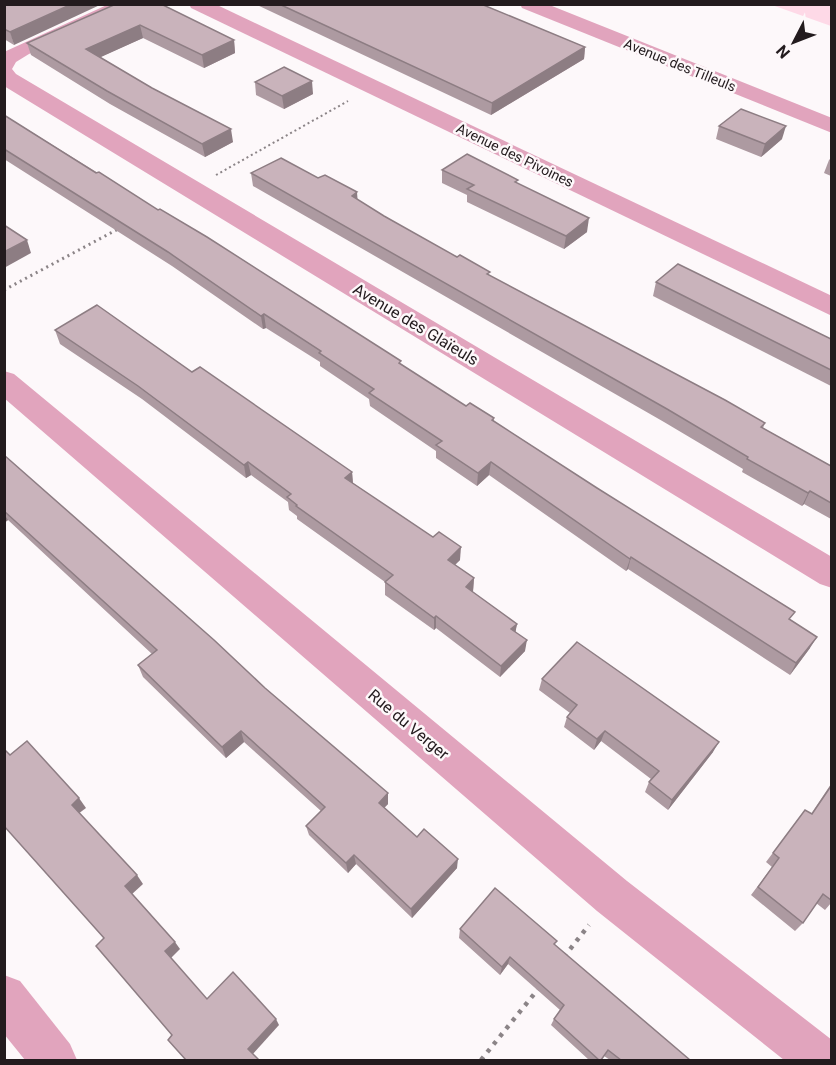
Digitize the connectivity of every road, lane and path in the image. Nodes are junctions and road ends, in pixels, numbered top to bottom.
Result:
1 (127, 4) edge
2 (198, 4) edge
3 (529, 4) edge
4 (4, 66) edge
5 (4, 72) edge
6 (374, 87) junction
7 (831, 126) edge
8 (191, 188) junction
9 (120, 228) edge
10 (4, 290) edge
11 (831, 307) edge
12 (4, 381) edge
13 (831, 574) edge
14 (612, 896) junction
15 (558, 964) edge
16 (544, 981) edge
17 (4, 997) edge
18 (54, 1060) edge
19 (481, 1060) edge
20 (820, 1060) edge

1 - 4 street
2 - 6 street, Avenue des Pivoines
3 - 7 street, Avenue des Tilleuls
5 - 8 street, Avenue des Glaïeuls
6 - 8 path
6 - 11 street, Avenue des Pivoines
8 - 13 street, Avenue des Glaïeuls
9 - 10 path
12 - 14 street, Rue du Verger
14 - 15 path
14 - 20 street, Rue du Verger
16 - 19 path
17 - 18 street

